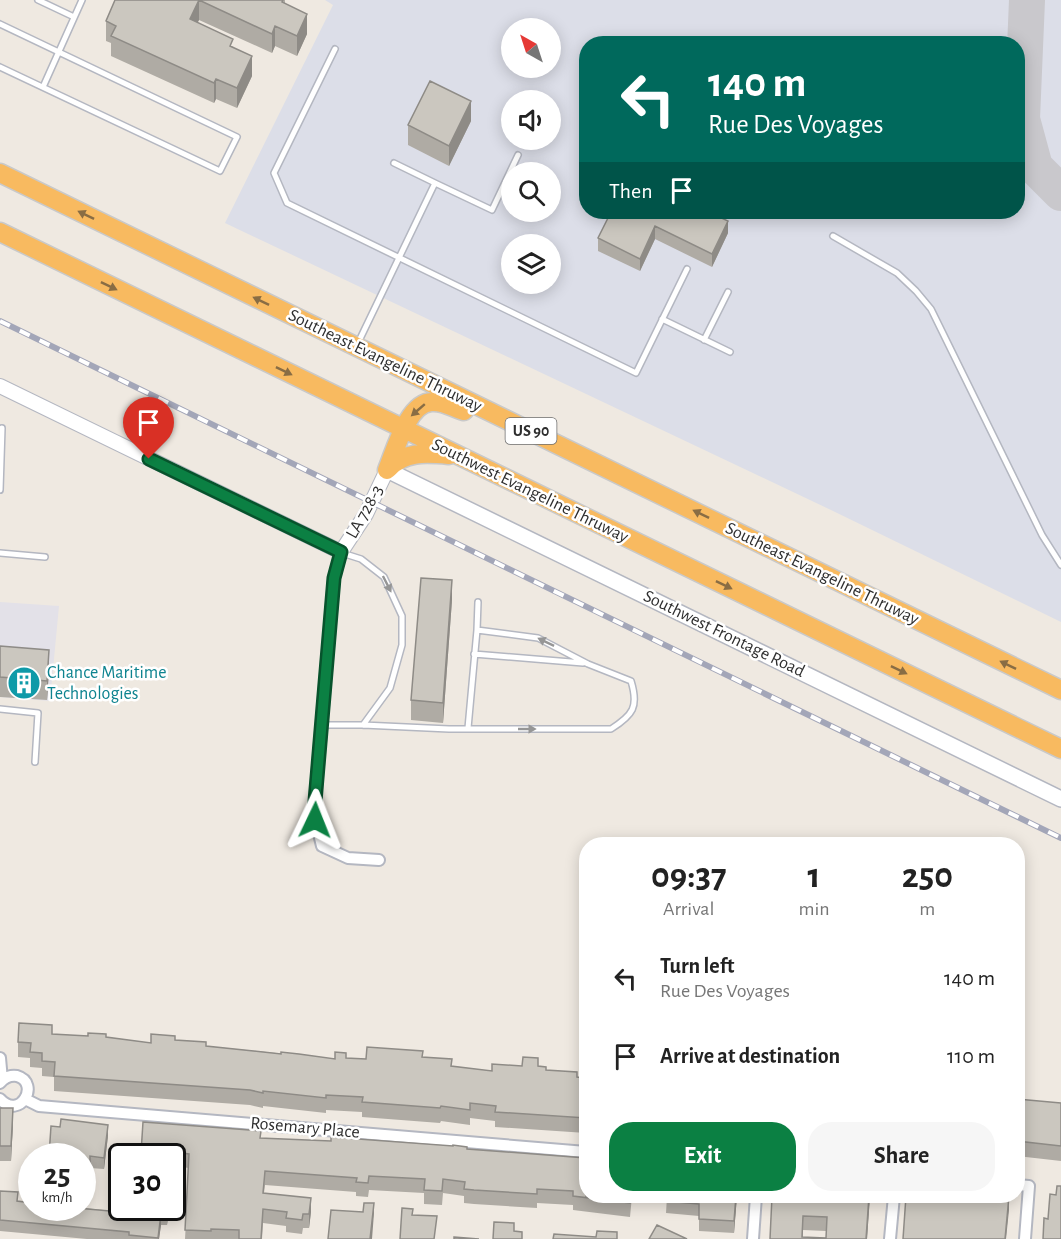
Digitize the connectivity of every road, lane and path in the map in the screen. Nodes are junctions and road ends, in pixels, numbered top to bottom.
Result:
1 (38, 0) edge
2 (82, 0) edge
3 (74, 17) junction
4 (0, 24) edge
5 (335, 49) dead end
6 (58, 52) junction
7 (0, 66) edge
8 (43, 87) junction
9 (518, 155) dead end
10 (394, 163) dead end
11 (0, 173) edge
12 (0, 182) edge
13 (435, 183) junction
14 (60, 203) junction
15 (0, 232) edge
16 (833, 236) dead end
17 (399, 258) junction
18 (687, 269) dead end
19 (728, 292) dead end
20 (662, 319) junction
21 (704, 340) junction
22 (356, 347) junction
23 (730, 352) dead end
24 (0, 386) edge
25 (493, 412) junction
26 (3, 428) dead end
27 (404, 430) junction
28 (457, 456) junction
29 (387, 470) junction
30 (0, 490) edge
31 (341, 552) junction
32 (0, 553) edge
33 (45, 557) dead end
34 (1061, 565) edge
35 (478, 602) dead end
36 (477, 630) junction
37 (474, 654) junction
38 (588, 664) junction
39 (1061, 690) edge
40 (0, 709) edge
41 (363, 724) junction
42 (322, 725) junction
43 (468, 728) junction
44 (1061, 749) edge
45 (35, 762) dead end
46 (1061, 799) edge
47 (379, 860) dead end
48 (0, 1058) edge
49 (1, 1082) edge
50 (0, 1099) edge
51 (25, 1099) junction
52 (579, 1151) edge
53 (756, 1203) edge
54 (893, 1203) edge
55 (1024, 1203) edge
56 (753, 1239) edge
57 (890, 1239) edge
58 (1025, 1239) edge

1 - 3 lane
2 - 3 lane
3 - 6 lane
4 - 6 lane
5 - 17 lane
6 - 8 lane
6 - 8 lane
7 - 8 lane
9 - 13 lane
10 - 13 lane
11 - 14 highway, Southeast Evangeline Thruway / US 90
12 - 14 highway
13 - 17 lane
22 -> 14 highway, Southeast Evangeline Thruway / US 90
15 -> 27 highway, Southwest Evangeline Thruway
16 - 34 lane
17 - 20 lane
17 - 22 lane
18 - 20 lane
19 - 21 lane
20 - 21 lane
21 - 23 lane
22 - 25 highway, Southeast Evangeline Thruway / US 90
24 - 31 street
25 -> 27 highway
39 -> 25 highway, Southeast Evangeline Thruway / US 90
26 - 30 lane
27 - 28 highway, Southwest Evangeline Thruway
27 - 29 highway
28 - 29 highway
28 -> 44 highway, Southwest Evangeline Thruway
29 - 31 street, LA 728-3
29 - 46 main road, Southwest Frontage Road
31 -> 41 lane
31 - 42 street
32 - 33 lane
35 - 36 lane
36 - 37 lane
38 -> 36 lane
37 - 38 lane
37 - 43 lane
43 -> 38 lane
40 - 45 lane
41 - 42 lane
41 - 43 lane
42 - 47 street
48 - 49 street
49 - 51 street
50 - 51 street, Rosemary Place
51 - 52 street, Rosemary Place
53 - 56 street
54 - 57 street
55 - 58 street

